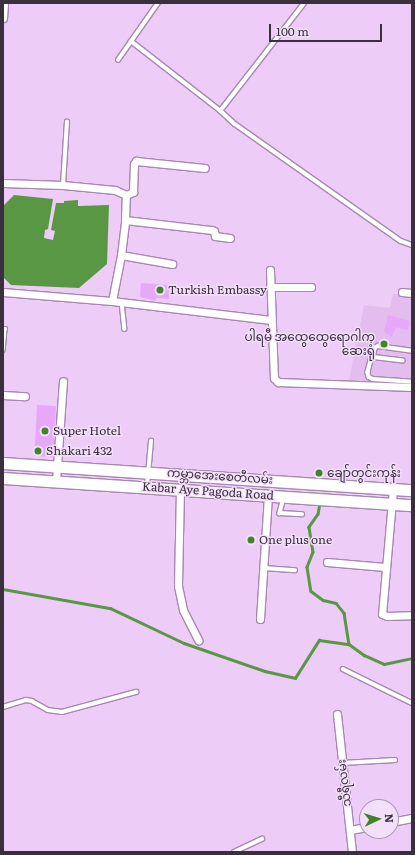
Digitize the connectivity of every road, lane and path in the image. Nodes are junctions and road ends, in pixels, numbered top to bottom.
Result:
1 (4, 3) edge
2 (158, 3) edge
3 (305, 3) edge
4 (3, 18) edge
5 (131, 41) junction
6 (118, 60) dead end
7 (221, 110) junction
8 (67, 122) dead end
9 (205, 168) dead end
10 (3, 183) edge
11 (63, 185) junction
12 (126, 195) junction
13 (125, 220) junction
14 (230, 238) dead end
15 (412, 245) edge
16 (121, 255) junction
17 (172, 264) dead end
18 (270, 270) dead end
19 (270, 287) junction
20 (311, 287) dead end
21 (3, 292) edge
22 (402, 292) dead end
23 (412, 292) edge
24 (112, 301) junction
25 (122, 302) junction
26 (271, 320) junction
27 (3, 328) edge
28 (125, 329) dead end
29 (3, 350) edge
30 (412, 351) edge
31 (372, 357) junction
32 (403, 361) dead end
33 (63, 381) dead end
34 (412, 382) edge
35 (412, 387) edge
36 (3, 395) edge
37 (25, 396) dead end
38 (151, 441) dead end
39 (3, 463) edge
40 (57, 466) junction
41 (149, 472) junction
42 (3, 478) edge
43 (268, 480) junction
44 (56, 481) junction
45 (147, 486) junction
46 (362, 486) junction
47 (393, 488) junction
48 (180, 489) junction
49 (412, 490) edge
50 (268, 495) junction
51 (285, 496) junction
52 (361, 501) junction
53 (391, 504) junction
54 (412, 505) edge
55 (302, 514) dead end
56 (327, 562) dead end
57 (385, 567) junction
58 (264, 568) junction
59 (295, 570) dead end
60 (411, 615) edge
61 (260, 619) dead end
62 (198, 640) dead end
63 (343, 670) dead end
64 (136, 692) dead end
65 (412, 703) edge
66 (3, 707) edge
67 (337, 714) dead end
68 (395, 760) dead end
69 (342, 763) junction
70 (412, 818) edge
71 (399, 820) edge
72 (359, 828) edge
73 (350, 830) junction
74 (262, 839) dead end
75 (234, 852) edge
76 (352, 852) edge

1 - 4 street
2 - 5 lane
3 - 7 lane
5 - 6 lane
5 - 7 lane
7 - 15 lane
8 - 11 lane
9 - 12 street
10 - 11 street
11 - 12 street
12 - 13 street
13 - 14 street
13 - 16 street
16 - 17 street
16 - 24 street
18 - 19 street
19 - 20 street
19 - 26 street
21 - 24 street
22 - 23 street
24 - 25 street
25 - 26 street
25 - 28 lane
26 - 35 street
27 - 29 lane
30 - 31 lane
31 - 32 lane
31 - 34 lane
33 - 40 street
36 - 37 street
38 - 41 lane
39 - 40 main road, ကမ္ဘာအေးစေတီလမ်း
40 - 41 main road, ကမ္ဘာအေးစေတီလမ်း
40 - 44 street
41 - 43 main road, ကမ္ဘာအေးစေတီလမ်း
41 - 45 lane
42 - 44 main road, Kabar Aye Pagoda Road
43 - 46 main road, ကမ္ဘာအေးစေတီလမ်း
43 - 50 lane
44 - 45 main road, Kabar Aye Pagoda Road
45 - 48 main road, Kabar Aye Pagoda Road
46 - 47 main road, ကမ္ဘာအေးစေတီလမ်း
46 - 52 main road
47 - 49 main road, ကမ္ဘာအေးစေတီလမ်း
47 - 53 street
48 - 50 main road, Kabar Aye Pagoda Road
48 - 62 street
50 - 51 main road, Kabar Aye Pagoda Road
50 - 58 street
51 - 52 main road, Kabar Aye Pagoda Road
51 - 55 lane
52 - 53 main road, Kabar Aye Pagoda Road
53 - 54 main road, Kabar Aye Pagoda Road
53 - 57 street
56 - 57 street
57 - 60 street
58 - 59 lane
58 - 61 street
63 - 65 lane
64 - 66 lane
67 - 69 street, သီရီလမ်း
68 - 69 lane
69 - 73 street, သီရီလမ်း
70 - 71 street
72 - 73 street
73 - 76 street, သီရီလမ်း
74 - 75 lane

